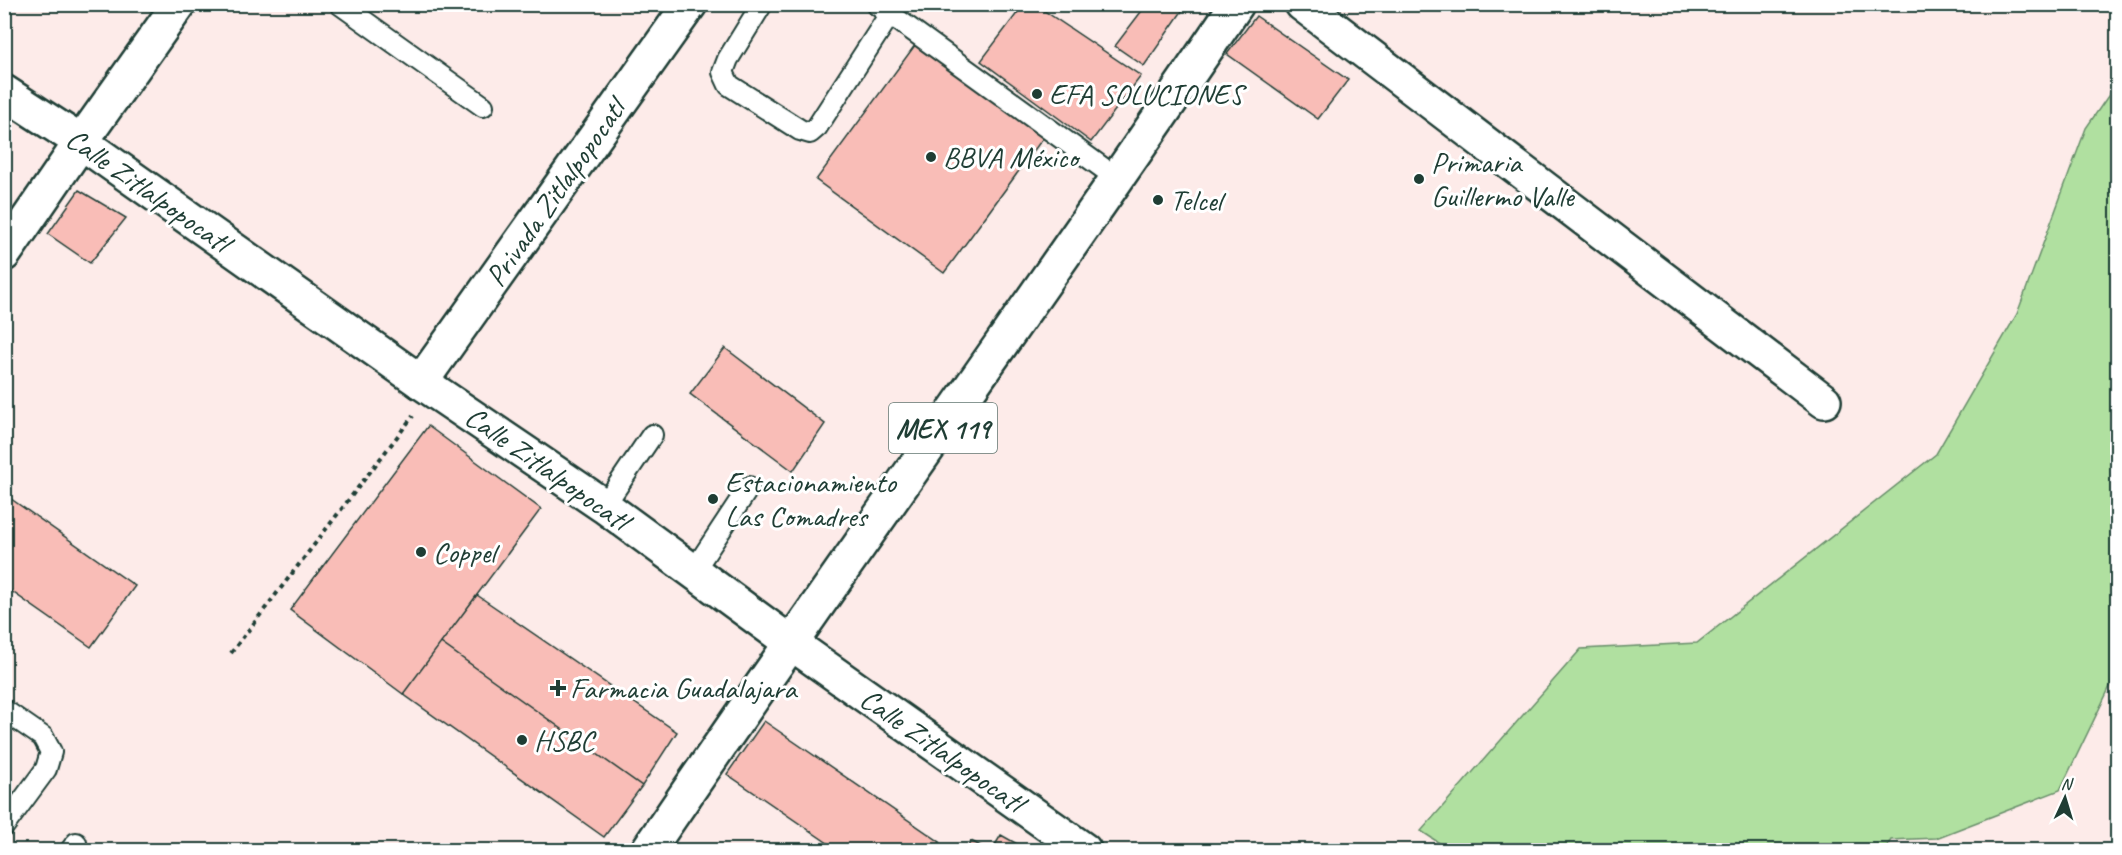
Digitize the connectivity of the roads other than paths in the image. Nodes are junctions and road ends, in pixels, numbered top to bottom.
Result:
1 (179, 4) edge
2 (340, 4) edge
3 (690, 4) edge
4 (762, 4) edge
5 (1237, 4) edge
6 (1302, 4) edge
7 (883, 9) edge
8 (4, 92) edge
9 (483, 106) dead end
10 (81, 142) junction
11 (1118, 179) junction
12 (4, 254) edge
13 (427, 386) junction
14 (1824, 401) dead end
15 (652, 435) dead end
16 (749, 488) dead end
17 (604, 506) junction
18 (693, 572) junction
19 (791, 643) junction
20 (4, 710) edge
21 (4, 826) edge
22 (648, 850) edge
23 (1084, 850) edge

1 - 10 street
2 - 9 lane
3 - 13 street, Privada Zitlalpopocatl
4 - 7 lane
5 - 11 street, MEX 119
6 - 14 street
7 - 11 lane
8 - 10 street, Calle Zitlalpopocatl
10 - 12 street
10 - 13 street, Calle Zitlalpopocatl
11 - 19 street, MEX 119
13 - 17 street, Calle Zitlalpopocatl
15 - 17 lane
16 - 18 lane
17 - 18 street, Calle Zitlalpopocatl
18 - 19 street, Calle Zitlalpopocatl
19 - 22 street, MEX 119
19 - 23 street, Calle Zitlalpopocatl
20 - 21 lane

